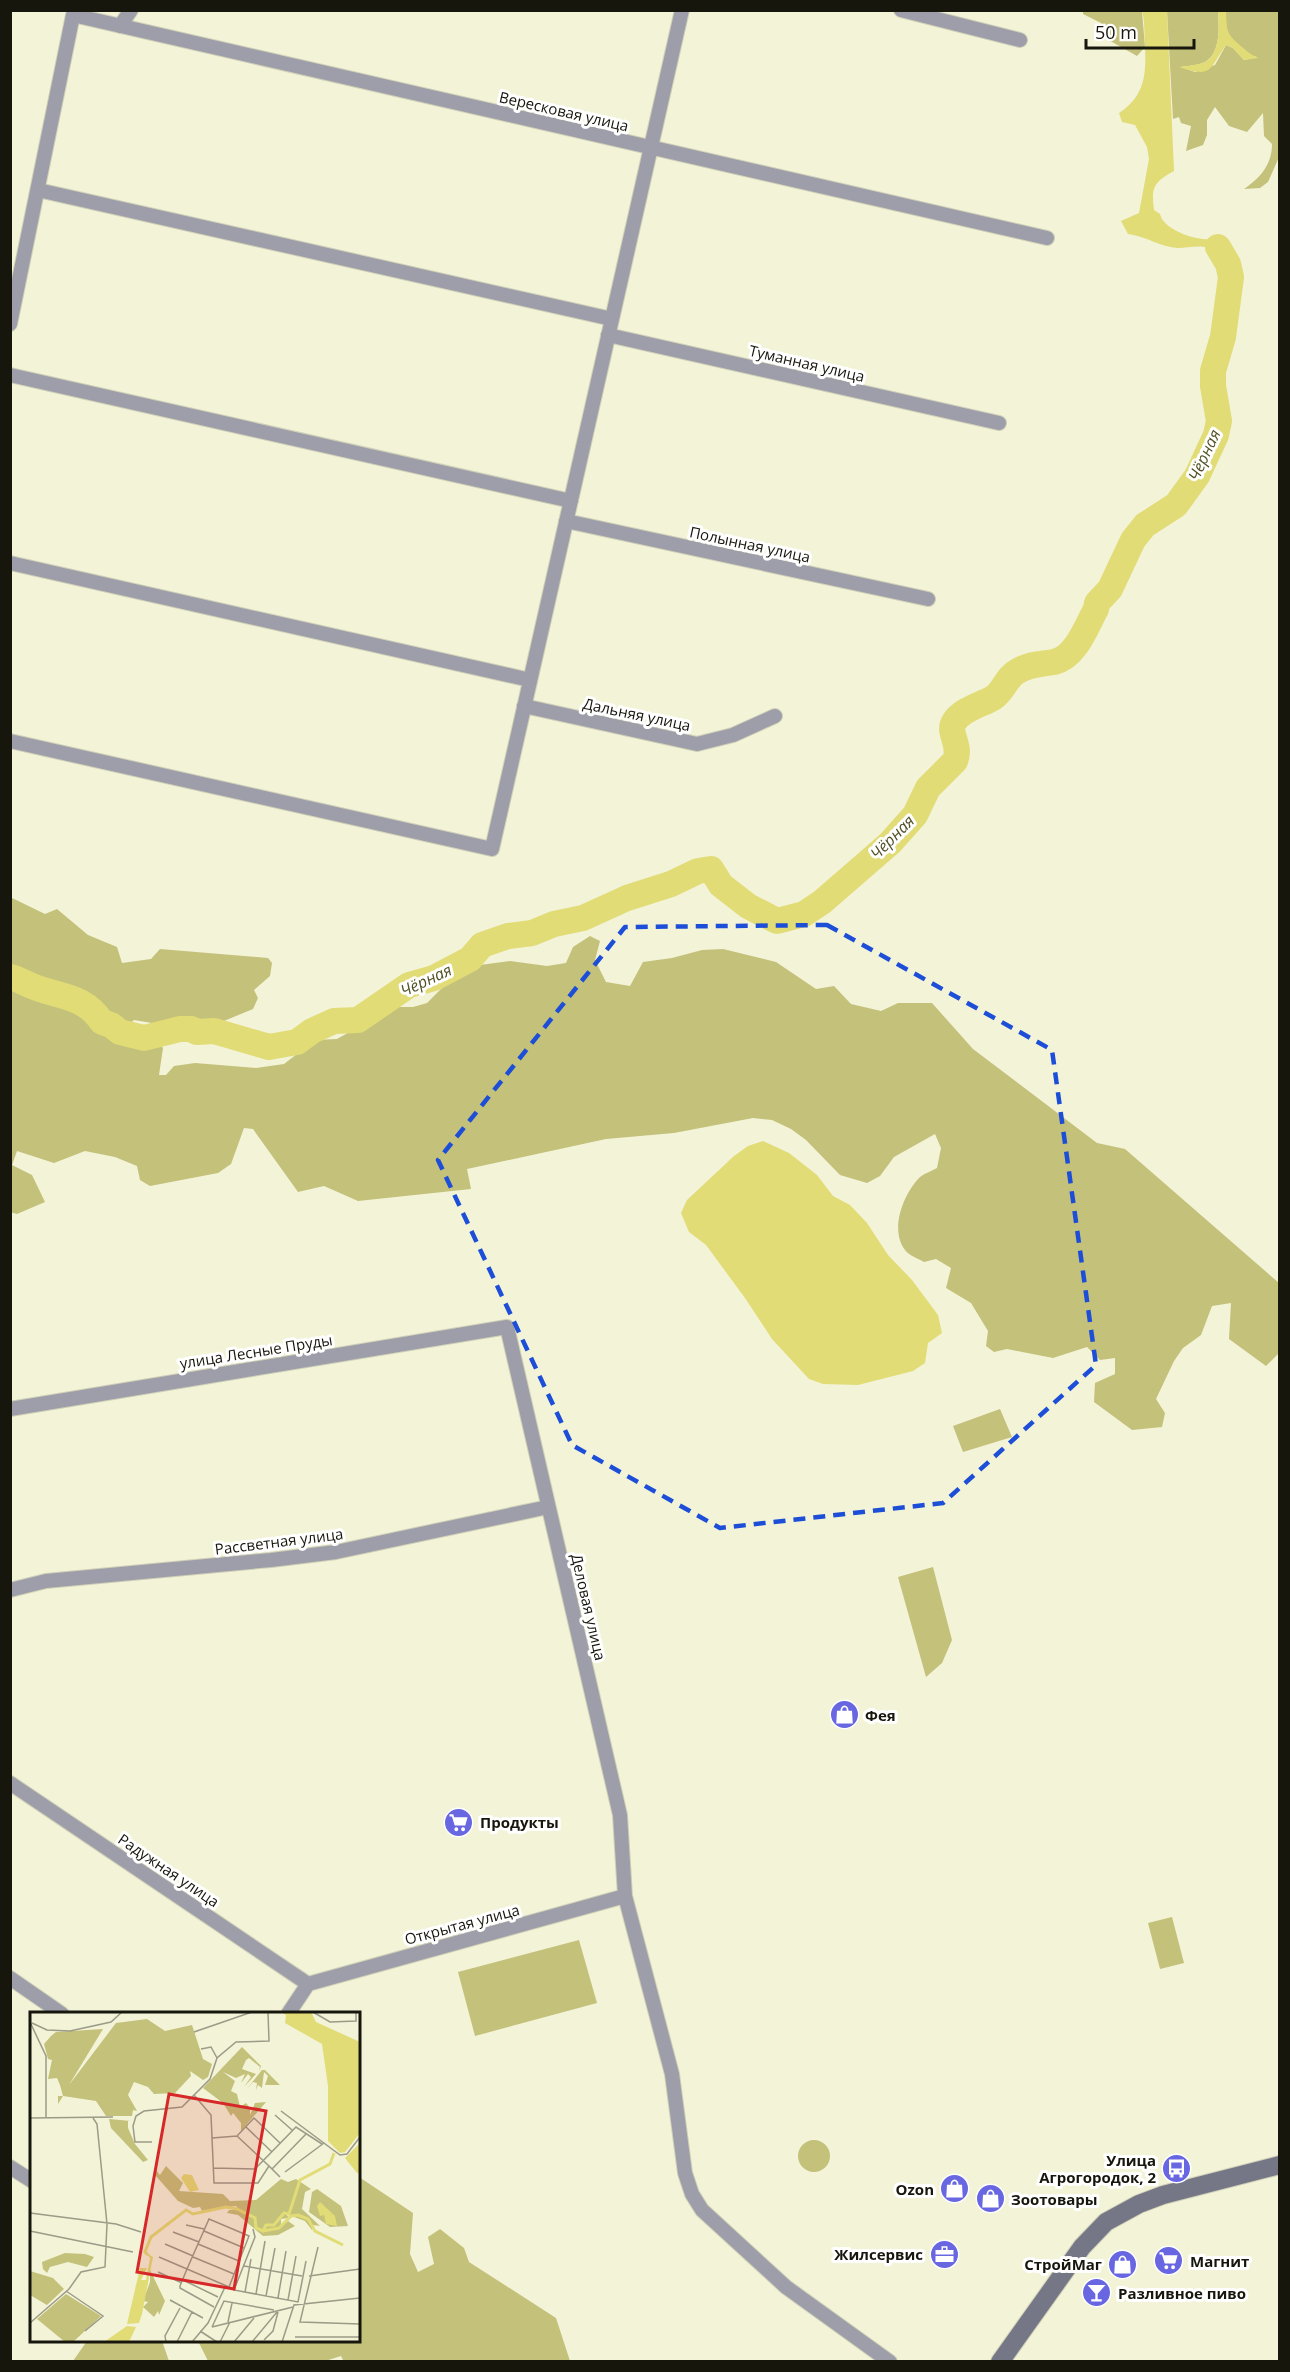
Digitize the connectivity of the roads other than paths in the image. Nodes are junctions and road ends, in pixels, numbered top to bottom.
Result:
1 (131, 10) edge
2 (681, 10) edge
3 (901, 10) edge
4 (120, 26) junction
5 (1020, 40) dead end
6 (651, 149) junction
7 (38, 190) junction
8 (1047, 238) dead end
9 (612, 320) junction
10 (10, 324) edge
11 (608, 335) junction
12 (10, 375) edge
13 (999, 423) dead end
14 (570, 501) junction
15 (566, 521) junction
16 (10, 563) edge
17 (928, 599) dead end
18 (530, 680) junction
19 (524, 706) junction
20 (775, 716) dead end
21 (10, 741) edge
22 (507, 1327) joint
23 (10, 1408) edge
24 (548, 1507) junction
25 (10, 1590) edge
26 (10, 1783) edge
27 (625, 1896) junction
28 (10, 1978) edge
29 (308, 1984) junction
30 (61, 2012) edge
31 (289, 2012) edge
32 (1280, 2165) edge
33 (10, 2167) edge
34 (30, 2180) edge
35 (890, 2361) edge
36 (1000, 2361) edge

1 - 4 street
2 - 6 street
3 - 5 street
4 - 6 street, Вересковая улица
4 - 7 street, Вересковая улица
6 - 8 street, Вересковая улица
6 - 9 street
7 - 9 street
7 - 10 street
9 - 11 street
11 - 13 street, Туманная улица
11 - 14 street
12 - 14 street
14 - 15 street
15 - 17 street, Полынная улица
15 - 18 street
16 - 18 street
18 - 19 street
19 - 20 street, Дальняя улица
19 - 21 street
22 - 23 street, улица Лесные Пруды
22 - 24 street, Деловая улица
24 - 25 street, Рассветная улица
24 - 27 street, Деловая улица
26 - 29 street, Радужная улица
27 - 29 street, Открытая улица
27 - 35 street, Деловая улица
28 - 30 street
29 - 31 street
32 - 36 street
33 - 34 street

